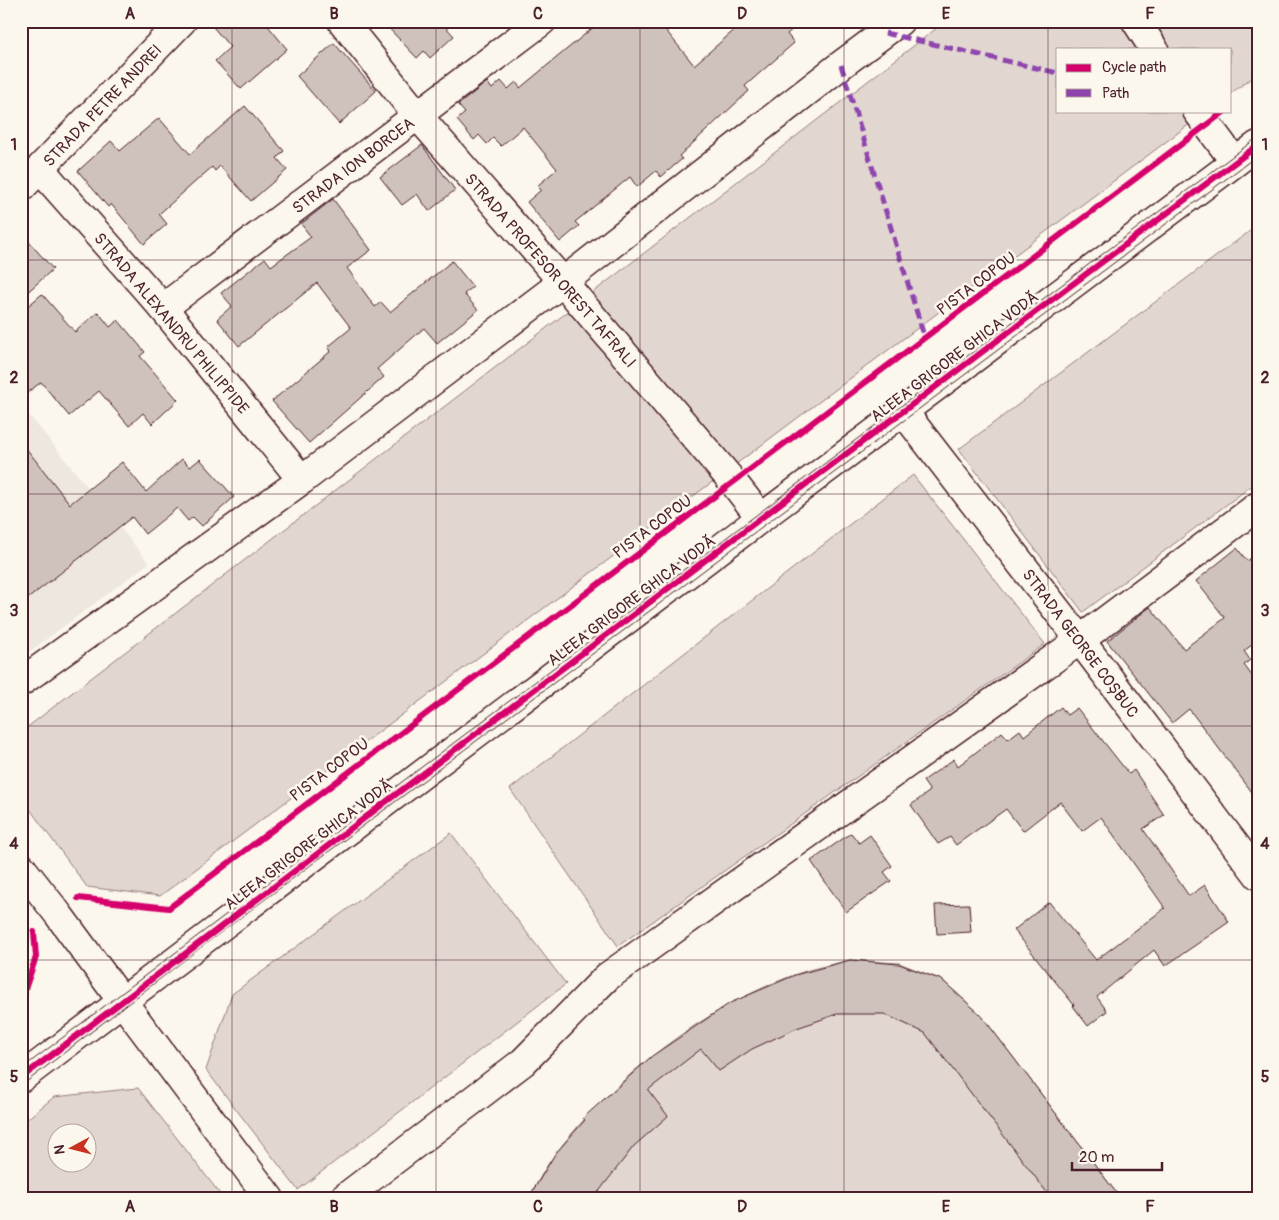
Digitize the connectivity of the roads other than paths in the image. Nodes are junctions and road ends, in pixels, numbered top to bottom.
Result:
1 (182, 21) edge
2 (342, 21) edge
3 (542, 21) edge
4 (1136, 21) edge
5 (887, 25) edge
6 (1153, 48) edge
7 (1198, 112) edge
8 (418, 116) junction
9 (1258, 146) edge
10 (1235, 162) junction
11 (31, 178) edge
12 (563, 282) junction
13 (163, 308) junction
14 (903, 411) junction
15 (302, 480) junction
16 (1258, 506) edge
17 (761, 518) junction
18 (1080, 640) junction
19 (21, 682) edge
20 (21, 867) edge
21 (1258, 875) edge
22 (122, 1001) junction
23 (21, 1078) edge
24 (270, 1199) edge
25 (343, 1199) edge

1 - 11 street, STRADA PETRE ANDREI
2 - 8 street, STRADA PROFESOR OREST TAFRALI
3 - 8 street, STRADA ION BORCEA
4 - 6 street
5 - 12 street
7 - 10 street
8 - 12 street, STRADA PROFESOR OREST TAFRALI
8 - 13 street, STRADA ION BORCEA
9 - 10 street, ALEEA GRIGORE GHICA VODĂ
10 - 14 street, ALEEA GRIGORE GHICA VODĂ
11 - 13 street, STRADA ALEXANDRU PHILIPPIDE
12 - 15 street
12 - 17 street, STRADA PROFESOR OREST TAFRALI
13 - 15 street, STRADA ALEXANDRU PHILIPPIDE
14 - 17 street, ALEEA GRIGORE GHICA VODĂ
14 - 18 street, STRADA GEORGE COȘBUC
15 - 19 street
16 - 18 street
17 - 22 street, ALEEA GRIGORE GHICA VODĂ
18 - 21 street, STRADA GEORGE COȘBUC
18 - 25 street
20 - 22 street
22 - 23 street, ALEEA GRIGORE GHICA VODĂ
22 - 24 street

